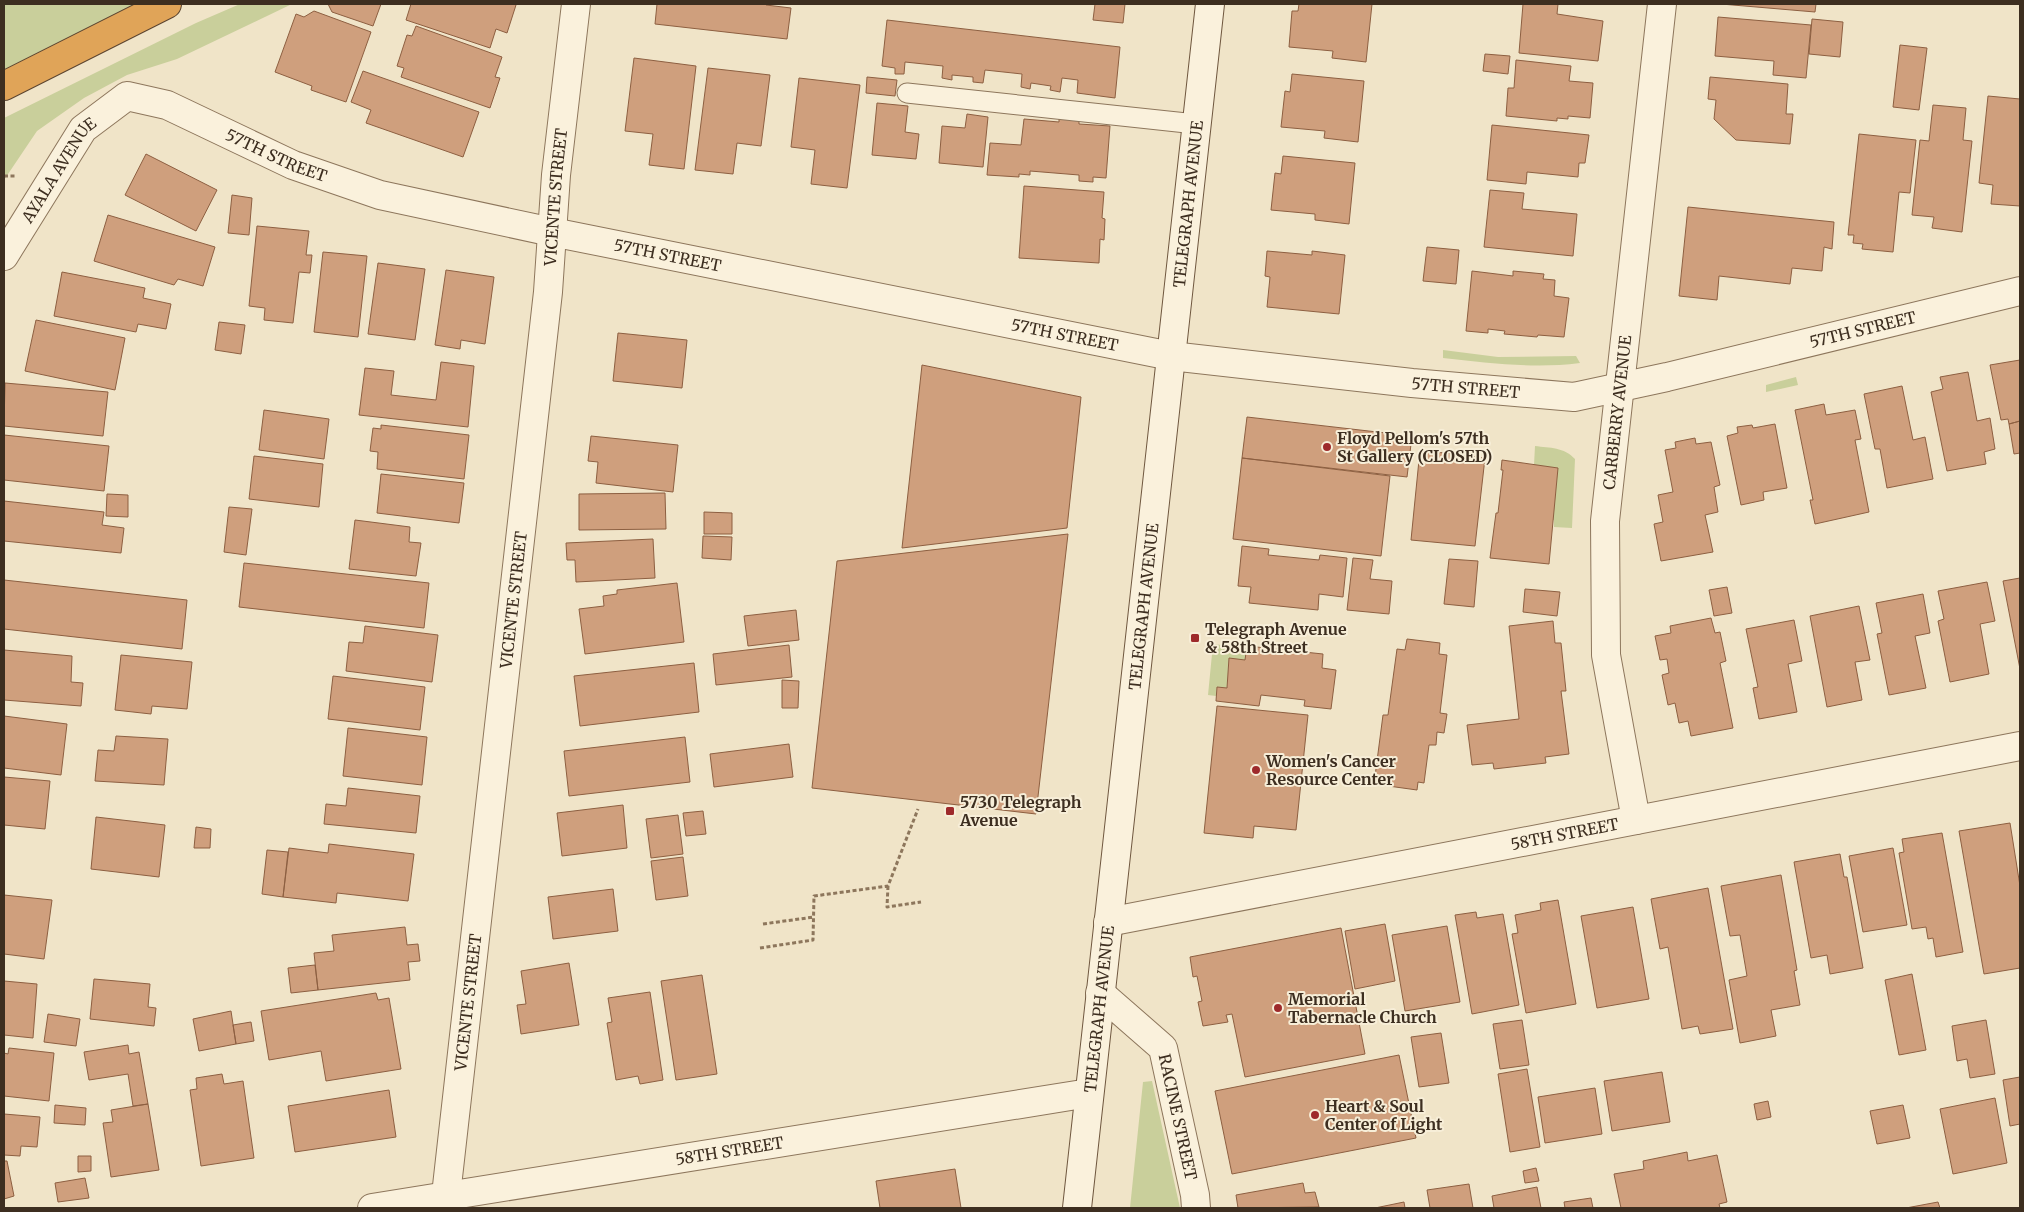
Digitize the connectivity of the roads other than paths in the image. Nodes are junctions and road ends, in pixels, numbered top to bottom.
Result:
1 (168, 4) edge
2 (576, 4) edge
3 (1210, 4) edge
4 (1662, 4) edge
5 (4, 86) edge
6 (907, 93) dead end
7 (127, 96) joint
8 (1196, 124) junction
9 (552, 232) junction
10 (4, 256) edge
11 (2020, 291) edge
12 (1171, 356) junction
13 (1620, 386) junction
14 (2020, 746) edge
15 (1636, 820) junction
16 (1108, 922) junction
17 (1100, 993) junction
18 (1089, 1093) junction
19 (446, 1195) junction
20 (372, 1208) edge
21 (1076, 1208) edge
22 (1196, 1208) edge

1 - 5 highway
2 - 9 street, VICENTE STREET
3 - 8 street, TELEGRAPH AVENUE
4 - 13 street, CARBERRY AVENUE
6 - 8 lane
7 - 9 street, 57TH STREET
7 - 10 street, AYALA AVENUE
8 - 12 street, TELEGRAPH AVENUE
9 - 12 street, 57TH STREET
9 - 19 street, VICENTE STREET
11 - 13 street, 57TH STREET
12 - 13 street, 57TH STREET
12 - 16 street, TELEGRAPH AVENUE
13 - 15 street, CARBERRY AVENUE
14 - 15 street, 58TH STREET
15 - 16 street, 58TH STREET
16 - 17 street, TELEGRAPH AVENUE
17 - 18 street, TELEGRAPH AVENUE
17 - 22 street, RACINE STREET
18 - 19 street, 58TH STREET
18 - 21 street, TELEGRAPH AVENUE
19 - 20 street, 58TH STREET

